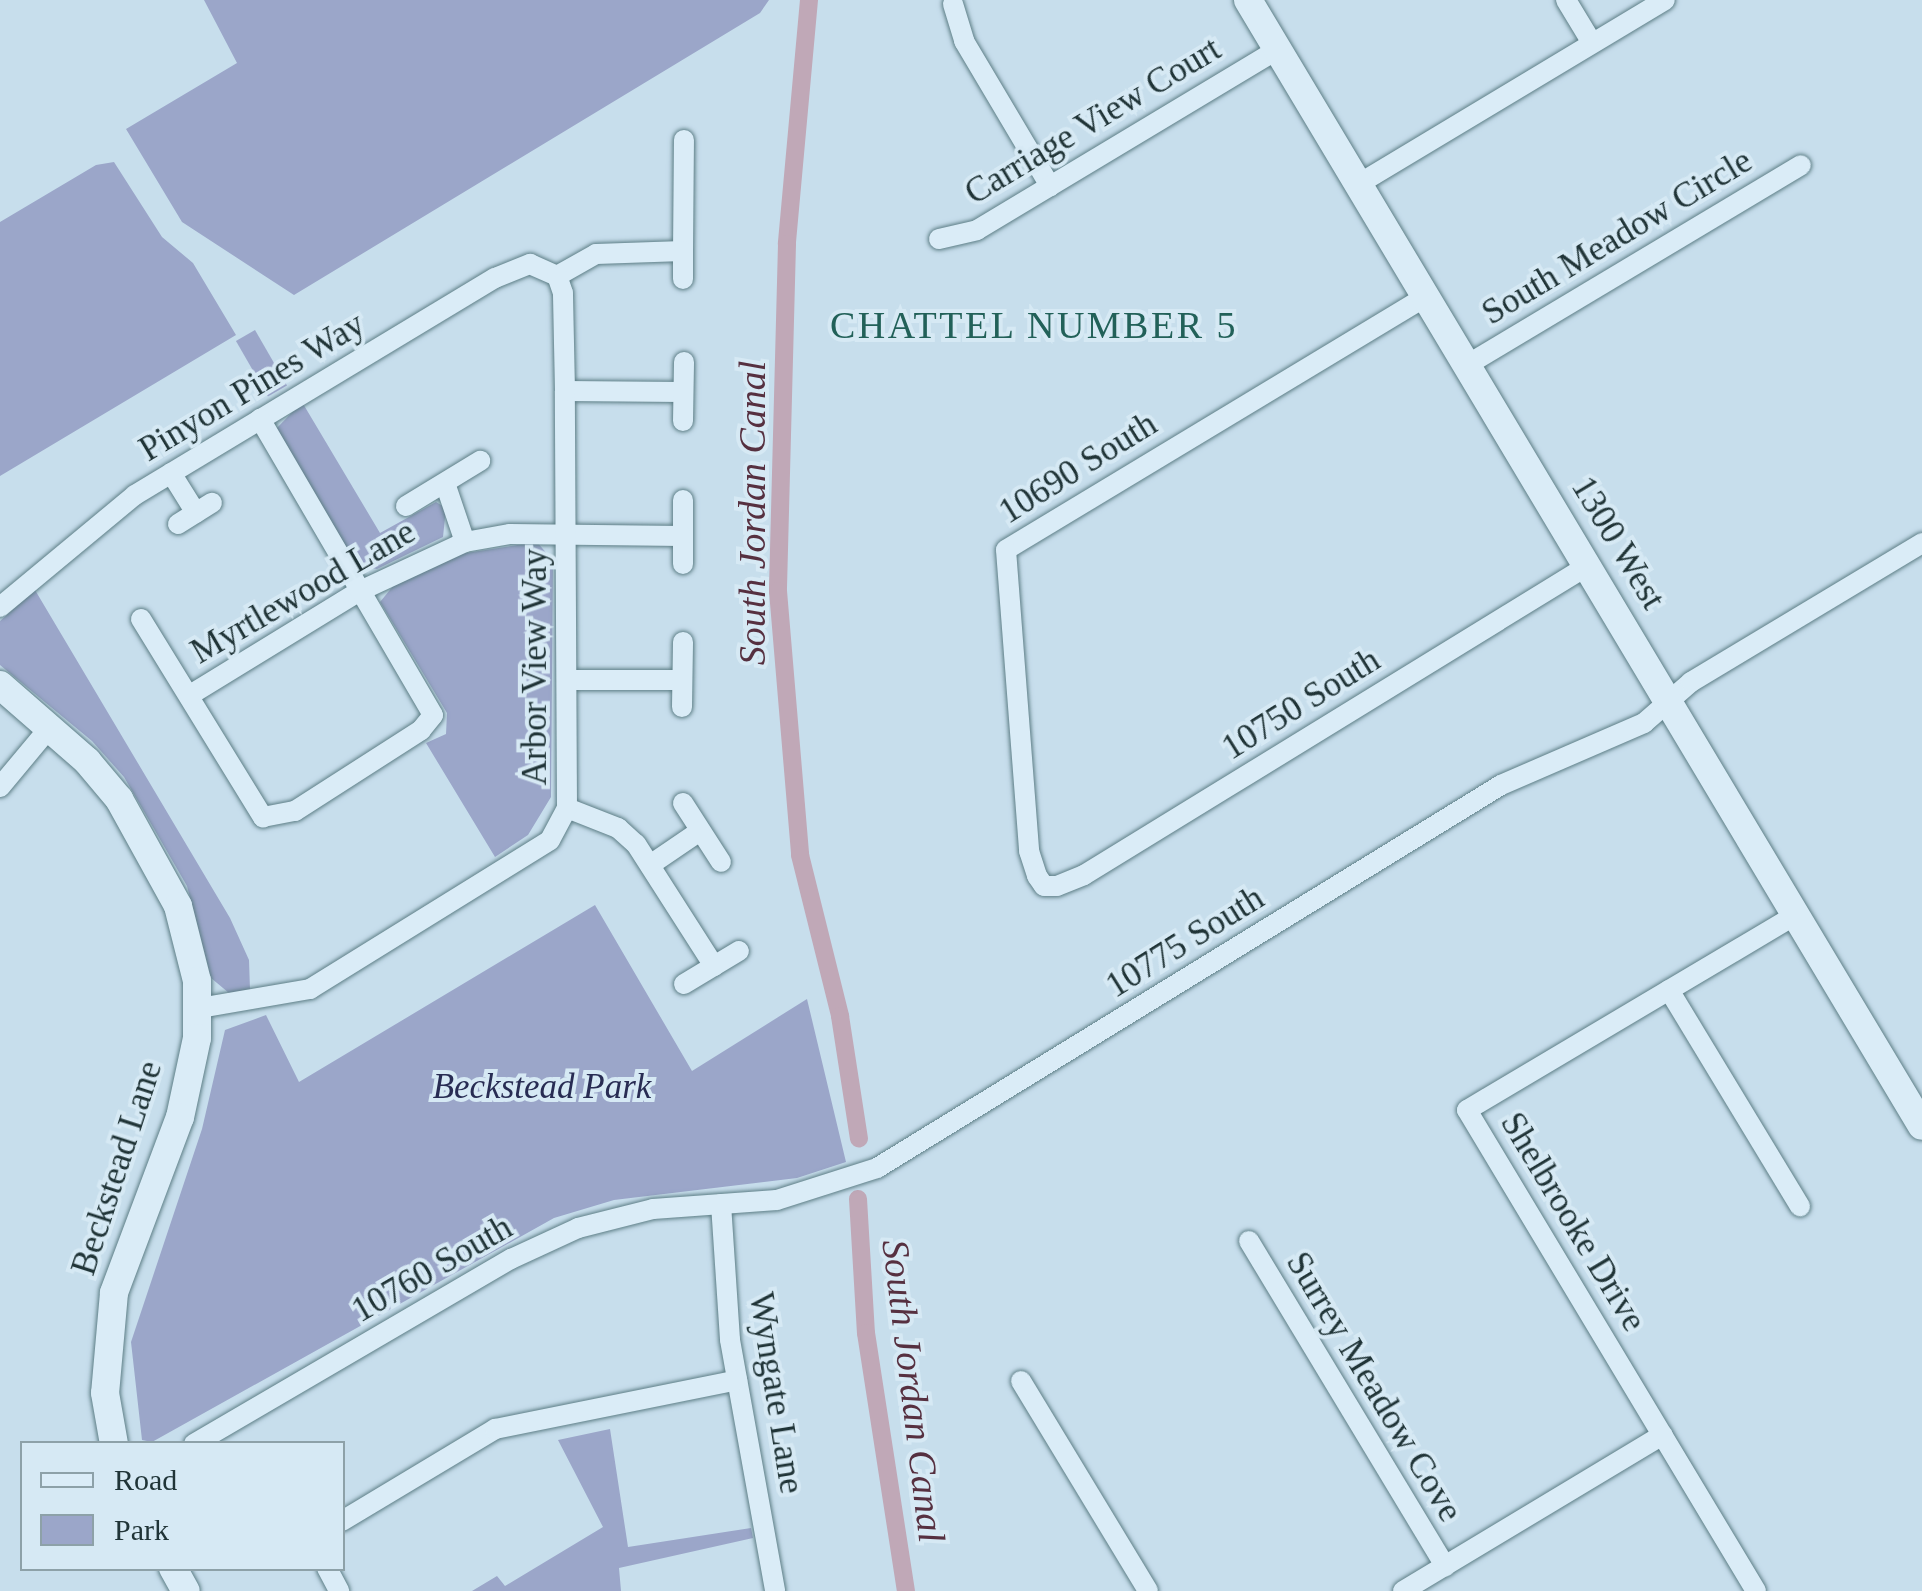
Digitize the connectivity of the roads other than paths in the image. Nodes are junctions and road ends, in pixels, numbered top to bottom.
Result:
1 (1248, 0) edge
2 (1566, 0) edge
3 (1664, 0) edge
4 (953, 4) dead end
5 (1592, 44) junction
6 (1278, 49) junction
7 (684, 140) dead end
8 (1801, 166) dead end
9 (1357, 185) junction
10 (1050, 186) junction
11 (938, 239) dead end
12 (683, 250) junction
13 (556, 276) junction
14 (683, 280) dead end
15 (1426, 297) junction
16 (684, 362) dead end
17 (1467, 365) junction
18 (565, 392) junction
19 (682, 392) junction
20 (260, 420) junction
21 (683, 420) dead end
22 (480, 461) dead end
23 (172, 473) junction
24 (446, 486) junction
25 (683, 500) dead end
26 (406, 506) dead end
27 (195, 514) dead end
28 (568, 536) junction
29 (682, 536) junction
30 (465, 542) junction
31 (1922, 543) edge
32 (683, 564) dead end
33 (1587, 566) junction
34 (360, 590) junction
35 (0, 608) edge
36 (140, 620) dead end
37 (683, 642) dead end
38 (568, 680) junction
39 (682, 680) junction
40 (0, 685) edge
41 (190, 695) junction
42 (1670, 700) junction
43 (682, 707) dead end
44 (50, 727) junction
45 (0, 786) edge
46 (683, 803) dead end
47 (567, 808) junction
48 (700, 831) junction
49 (721, 862) dead end
50 (650, 865) junction
51 (1044, 886) joint
52 (1794, 916) junction
53 (739, 951) dead end
54 (714, 966) junction
55 (684, 984) dead end
56 (1669, 990) junction
57 (200, 1008) junction
58 (1920, 1118) edge
59 (721, 1204) junction
60 (1800, 1206) dead end
61 (1249, 1241) dead end
62 (737, 1380) junction
63 (1021, 1381) dead end
64 (1663, 1435) junction
65 (113, 1441) edge
66 (199, 1441) edge
67 (345, 1519) edge
68 (1444, 1566) junction
69 (775, 1591) edge
70 (1148, 1591) edge
71 (1403, 1591) edge
72 (1756, 1591) edge

1 - 6 street, 1300 West
2 - 5 street
3 - 5 street
4 - 10 street
5 - 9 street
6 - 9 street, 1300 West
6 - 10 street, Carriage View Court
7 - 12 street
8 - 17 street, South Meadow Circle
9 - 15 street, 1300 West
10 - 11 street, Carriage View Court
12 - 13 street
12 - 14 street
13 - 18 street, Arbor View Way
13 - 20 street, Pinyon Pines Way
15 - 17 street, 1300 West
15 - 51 street, 10690 South
16 - 19 street
17 - 33 street, 1300 West
18 - 19 street
18 - 28 street, Arbor View Way
19 - 21 street
20 - 23 street, Pinyon Pines Way
20 - 34 street
22 - 24 street
23 - 27 street
23 - 35 street, Pinyon Pines Way
24 - 26 street
24 - 30 street
25 - 29 street
28 - 29 street, Myrtlewood Lane
28 - 30 street, Myrtlewood Lane
28 - 38 street, Arbor View Way
29 - 32 street
30 - 34 street, Myrtlewood Lane
31 - 42 street, 10775 South
33 - 42 street, 1300 West
33 - 51 street, 10750 South
34 - 41 street, Myrtlewood Lane
34 - 41 street
36 - 41 street
37 - 39 street
38 - 39 street
38 - 47 street, Arbor View Way
39 - 43 street
40 - 44 street, Beckstead Lane
42 - 52 street, 1300 West
42 - 59 street, 10775 South
44 - 45 street
44 - 57 street, Beckstead Lane
46 - 48 street
47 - 50 street
47 - 57 street, Arbor View Way
48 - 49 street
48 - 50 street
50 - 54 street
52 - 56 street, Shelbrooke Drive
52 - 58 street, 1300 West
53 - 54 street
54 - 55 street
56 - 60 street
56 - 64 street, Shelbrooke Drive
57 - 65 street, Beckstead Lane
59 - 62 street, Wyngate Lane
59 - 66 street, 10760 South
61 - 68 street, Surrey Meadow Cove
62 - 67 street
62 - 69 street, Wyngate Lane
63 - 70 street
64 - 68 street
64 - 72 street, Shelbrooke Drive
68 - 71 street

